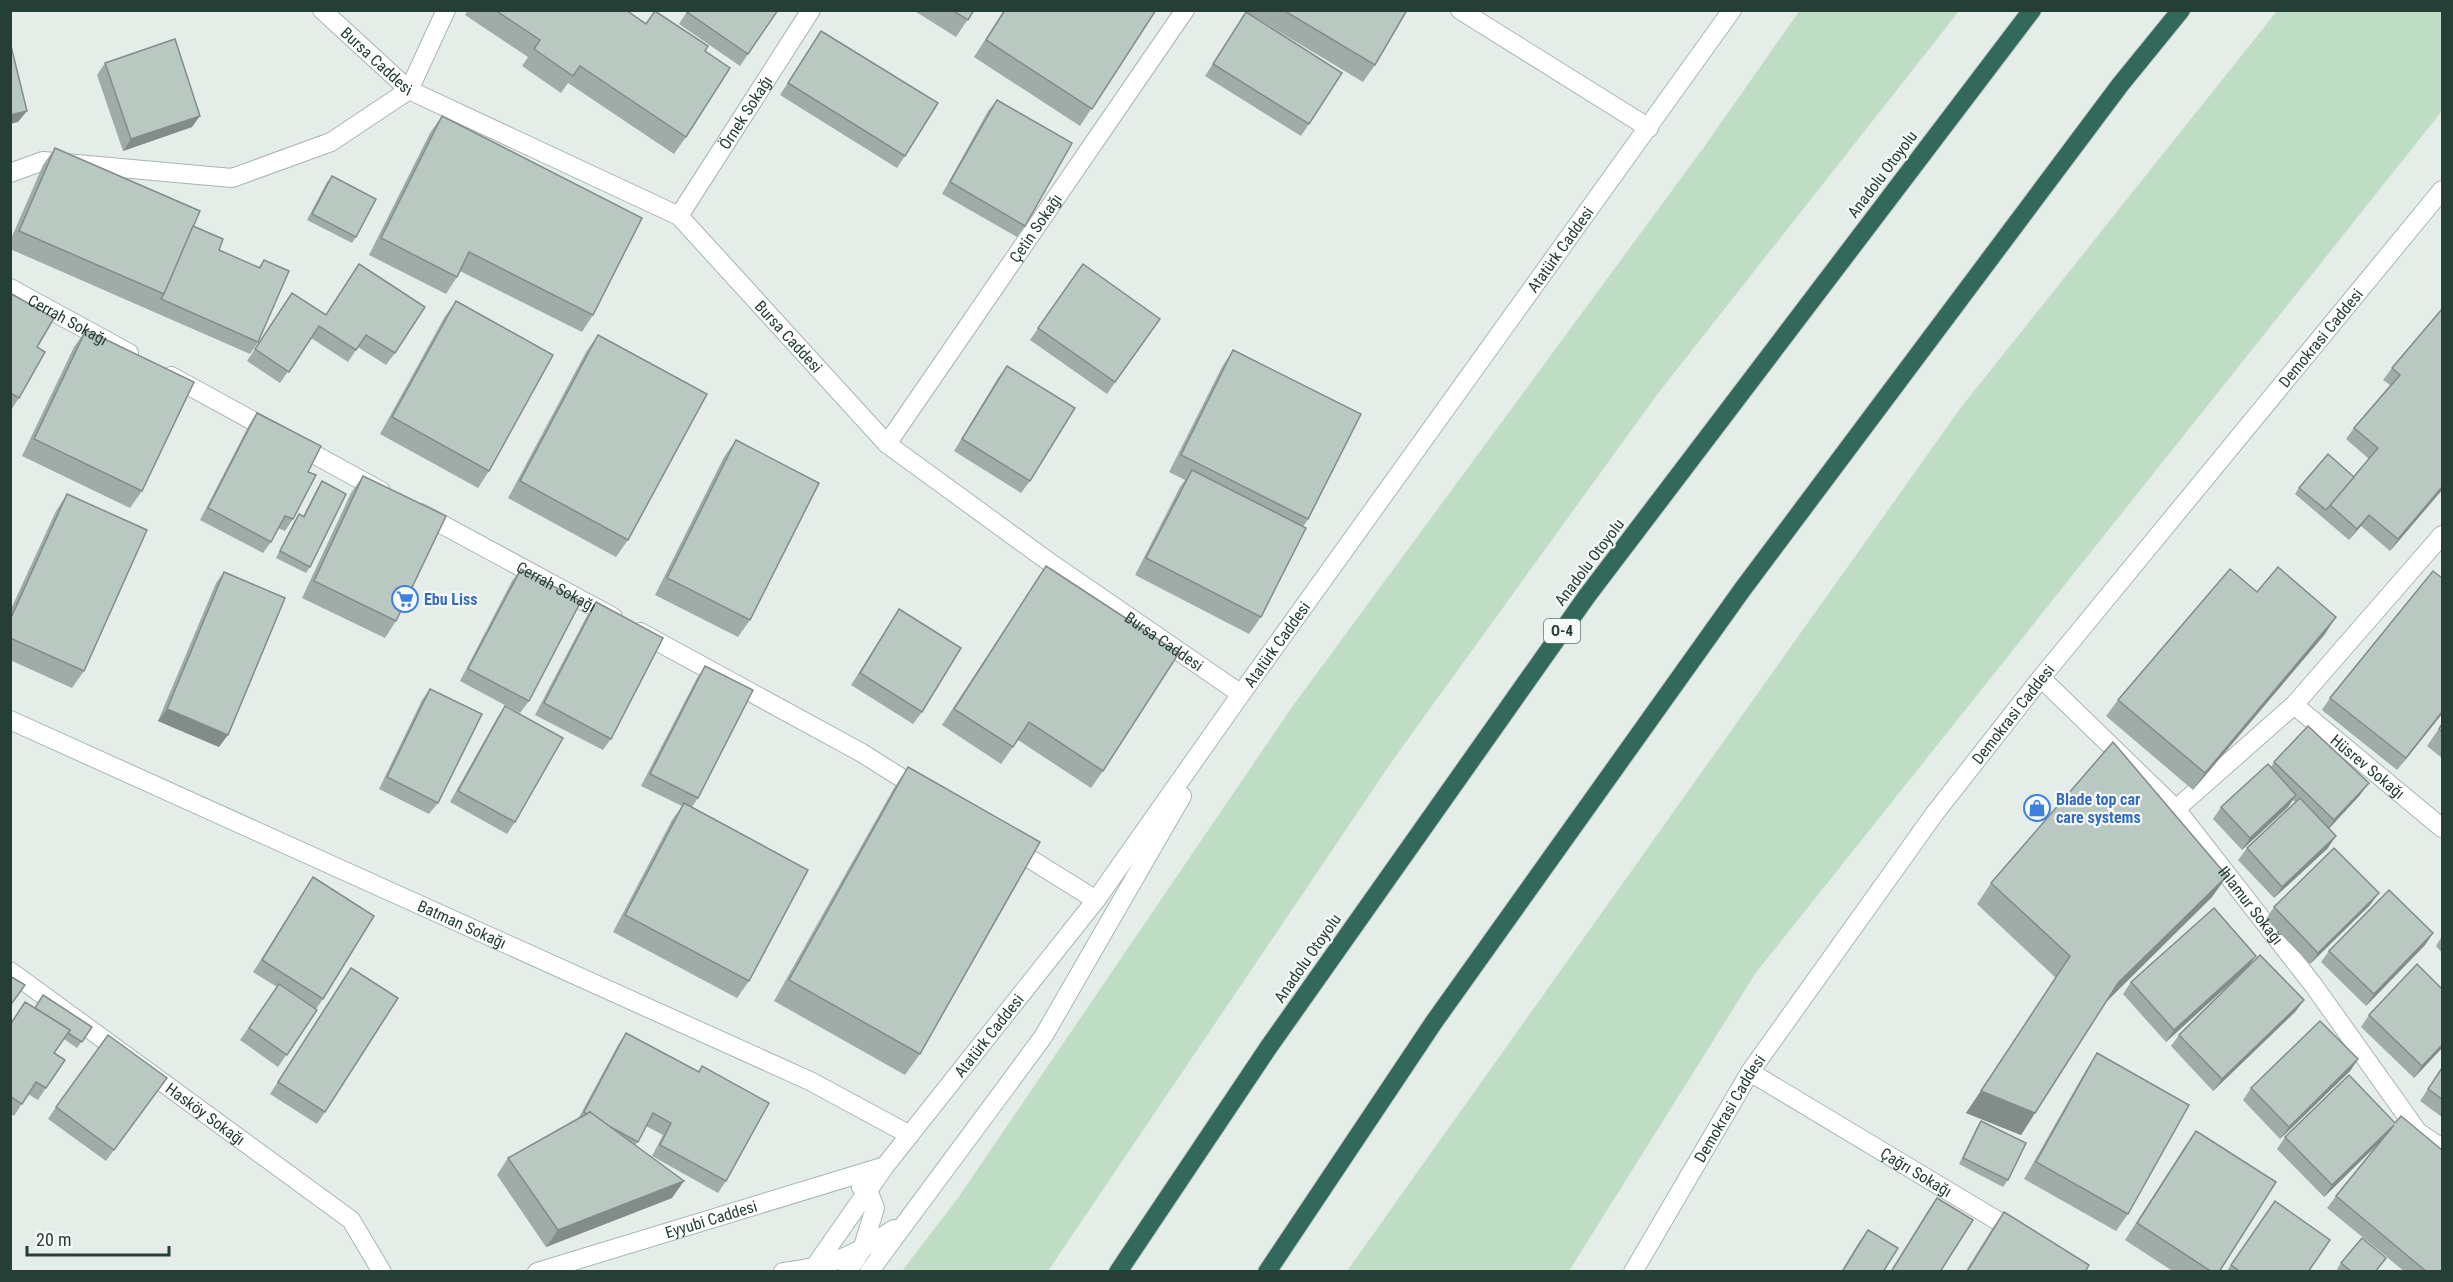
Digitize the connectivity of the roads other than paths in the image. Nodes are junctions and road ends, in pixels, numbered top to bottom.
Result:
1 (322, 10) edge
2 (446, 10) edge
3 (811, 10) edge
4 (1185, 10) edge
5 (1460, 10) edge
6 (1732, 10) edge
7 (2032, 10) edge
8 (2181, 10) edge
9 (409, 90) junction
10 (1649, 128) junction
11 (10, 173) edge
12 (2442, 192) edge
13 (679, 216) junction
14 (10, 288) edge
15 (887, 444) junction
16 (2442, 535) edge
17 (2041, 678) junction
18 (1241, 693) junction
19 (2294, 705) junction
20 (10, 720) edge
21 (940, 802) edge
22 (2176, 809) junction
23 (2442, 828) edge
24 (998, 839) edge
25 (1096, 900) junction
26 (10, 971) edge
27 (1750, 1072) junction
28 (910, 1135) junction
29 (2442, 1148) edge
30 (885, 1166) junction
31 (844, 1178) junction
32 (868, 1190) junction
33 (906, 1221) junction
34 (2031, 1241) edge
35 (862, 1250) junction
36 (812, 1270) edge
37 (382, 1272) edge
38 (537, 1272) edge
39 (783, 1272) edge
40 (847, 1272) edge
41 (869, 1272) edge
42 (1118, 1272) edge
43 (1268, 1272) edge
44 (1633, 1272) edge

1 - 9 street, Bursa Caddesi
2 - 9 street
3 - 13 street, Örnek Sokağı
4 - 15 street, Çetin Sokağı
5 - 10 street
6 - 10 street, Atatürk Caddesi
7 - 42 highway, Anadolu Otoyolu / O-4
8 - 43 highway
9 - 11 street
9 - 13 street, Bursa Caddesi
10 - 18 street, Atatürk Caddesi
12 - 17 street, Demokrasi Caddesi
13 - 15 street, Bursa Caddesi
14 - 21 street, Cerrah Sokağı
15 - 18 street, Bursa Caddesi
16 - 19 street
17 - 22 street, Ihlamur Sokağı
17 - 27 street, Demokrasi Caddesi
18 - 25 street, Atatürk Caddesi
18 - 33 street
19 - 22 street
19 - 23 street, Hüsrev Sokağı
20 - 28 street, Batman Sokağı
22 - 29 street, Ihlamur Sokağı
24 - 25 street
25 - 28 street, Atatürk Caddesi
26 - 37 street, Hasköy Sokağı
27 - 34 street, Çağrı Sokağı
27 - 44 street, Demokrasi Caddesi
28 - 30 street, Atatürk Caddesi
30 - 31 street, Eyyubi Caddesi
30 - 32 street, Atatürk Caddesi
31 - 32 street
31 - 38 street, Eyyubi Caddesi
32 - 35 street
32 - 36 street, Atatürk Caddesi
33 - 35 street
33 - 41 street
35 - 36 street
35 - 40 street
36 - 39 street

